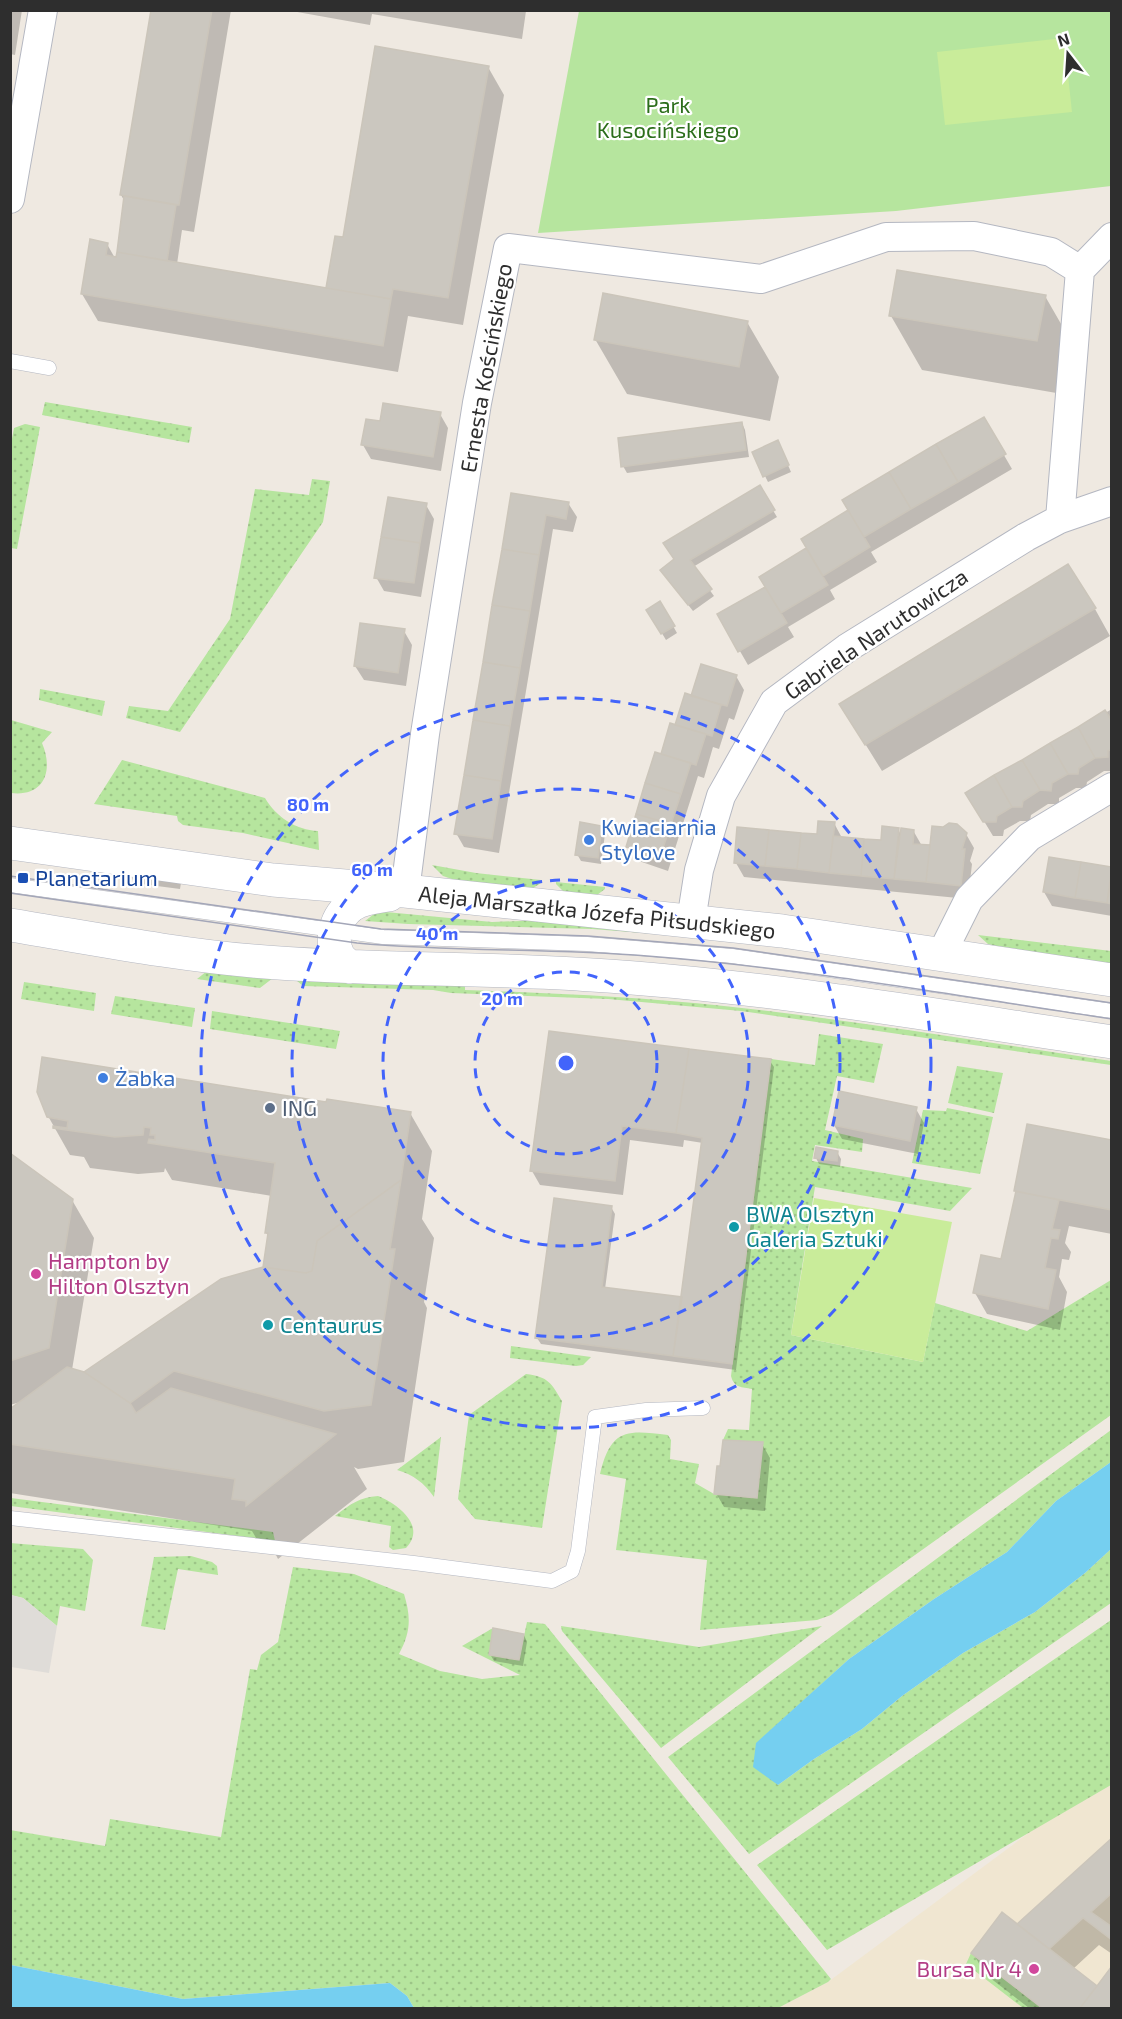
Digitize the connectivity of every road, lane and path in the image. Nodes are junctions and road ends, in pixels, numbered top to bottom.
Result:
1 (44, 10) edge
2 (10, 199) edge
3 (1112, 237) edge
4 (1080, 270) junction
5 (10, 361) edge
6 (49, 368) dead end
7 (1112, 501) edge
8 (1060, 519) junction
9 (1112, 787) edge
10 (10, 843) edge
11 (10, 885) edge
12 (405, 891) junction
13 (691, 921) junction
14 (10, 925) edge
15 (334, 932) junction
16 (941, 955) junction
17 (350, 967) junction
18 (1112, 980) edge
19 (1112, 1011) edge
20 (1112, 1042) edge
21 (703, 1408) dead end
22 (10, 1518) edge

1 - 2 street
3 - 4 street
4 - 8 street
4 - 12 street, Ernesta Kościńskiego
5 - 6 lane
7 - 8 street, Gabriela Narutowicza
8 - 13 street, Gabriela Narutowicza
9 - 16 street
10 - 12 street, Aleja Marszałka Józefa Piłsudskiego
11 - 15 lane
12 - 13 street, Aleja Marszałka Józefa Piłsudskiego
12 - 15 street
13 - 16 street, Aleja Marszałka Józefa Piłsudskiego
14 - 17 street
15 - 17 street
15 - 19 lane
16 - 18 street, Aleja Marszałka Józefa Piłsudskiego
17 - 20 street
21 - 22 lane

